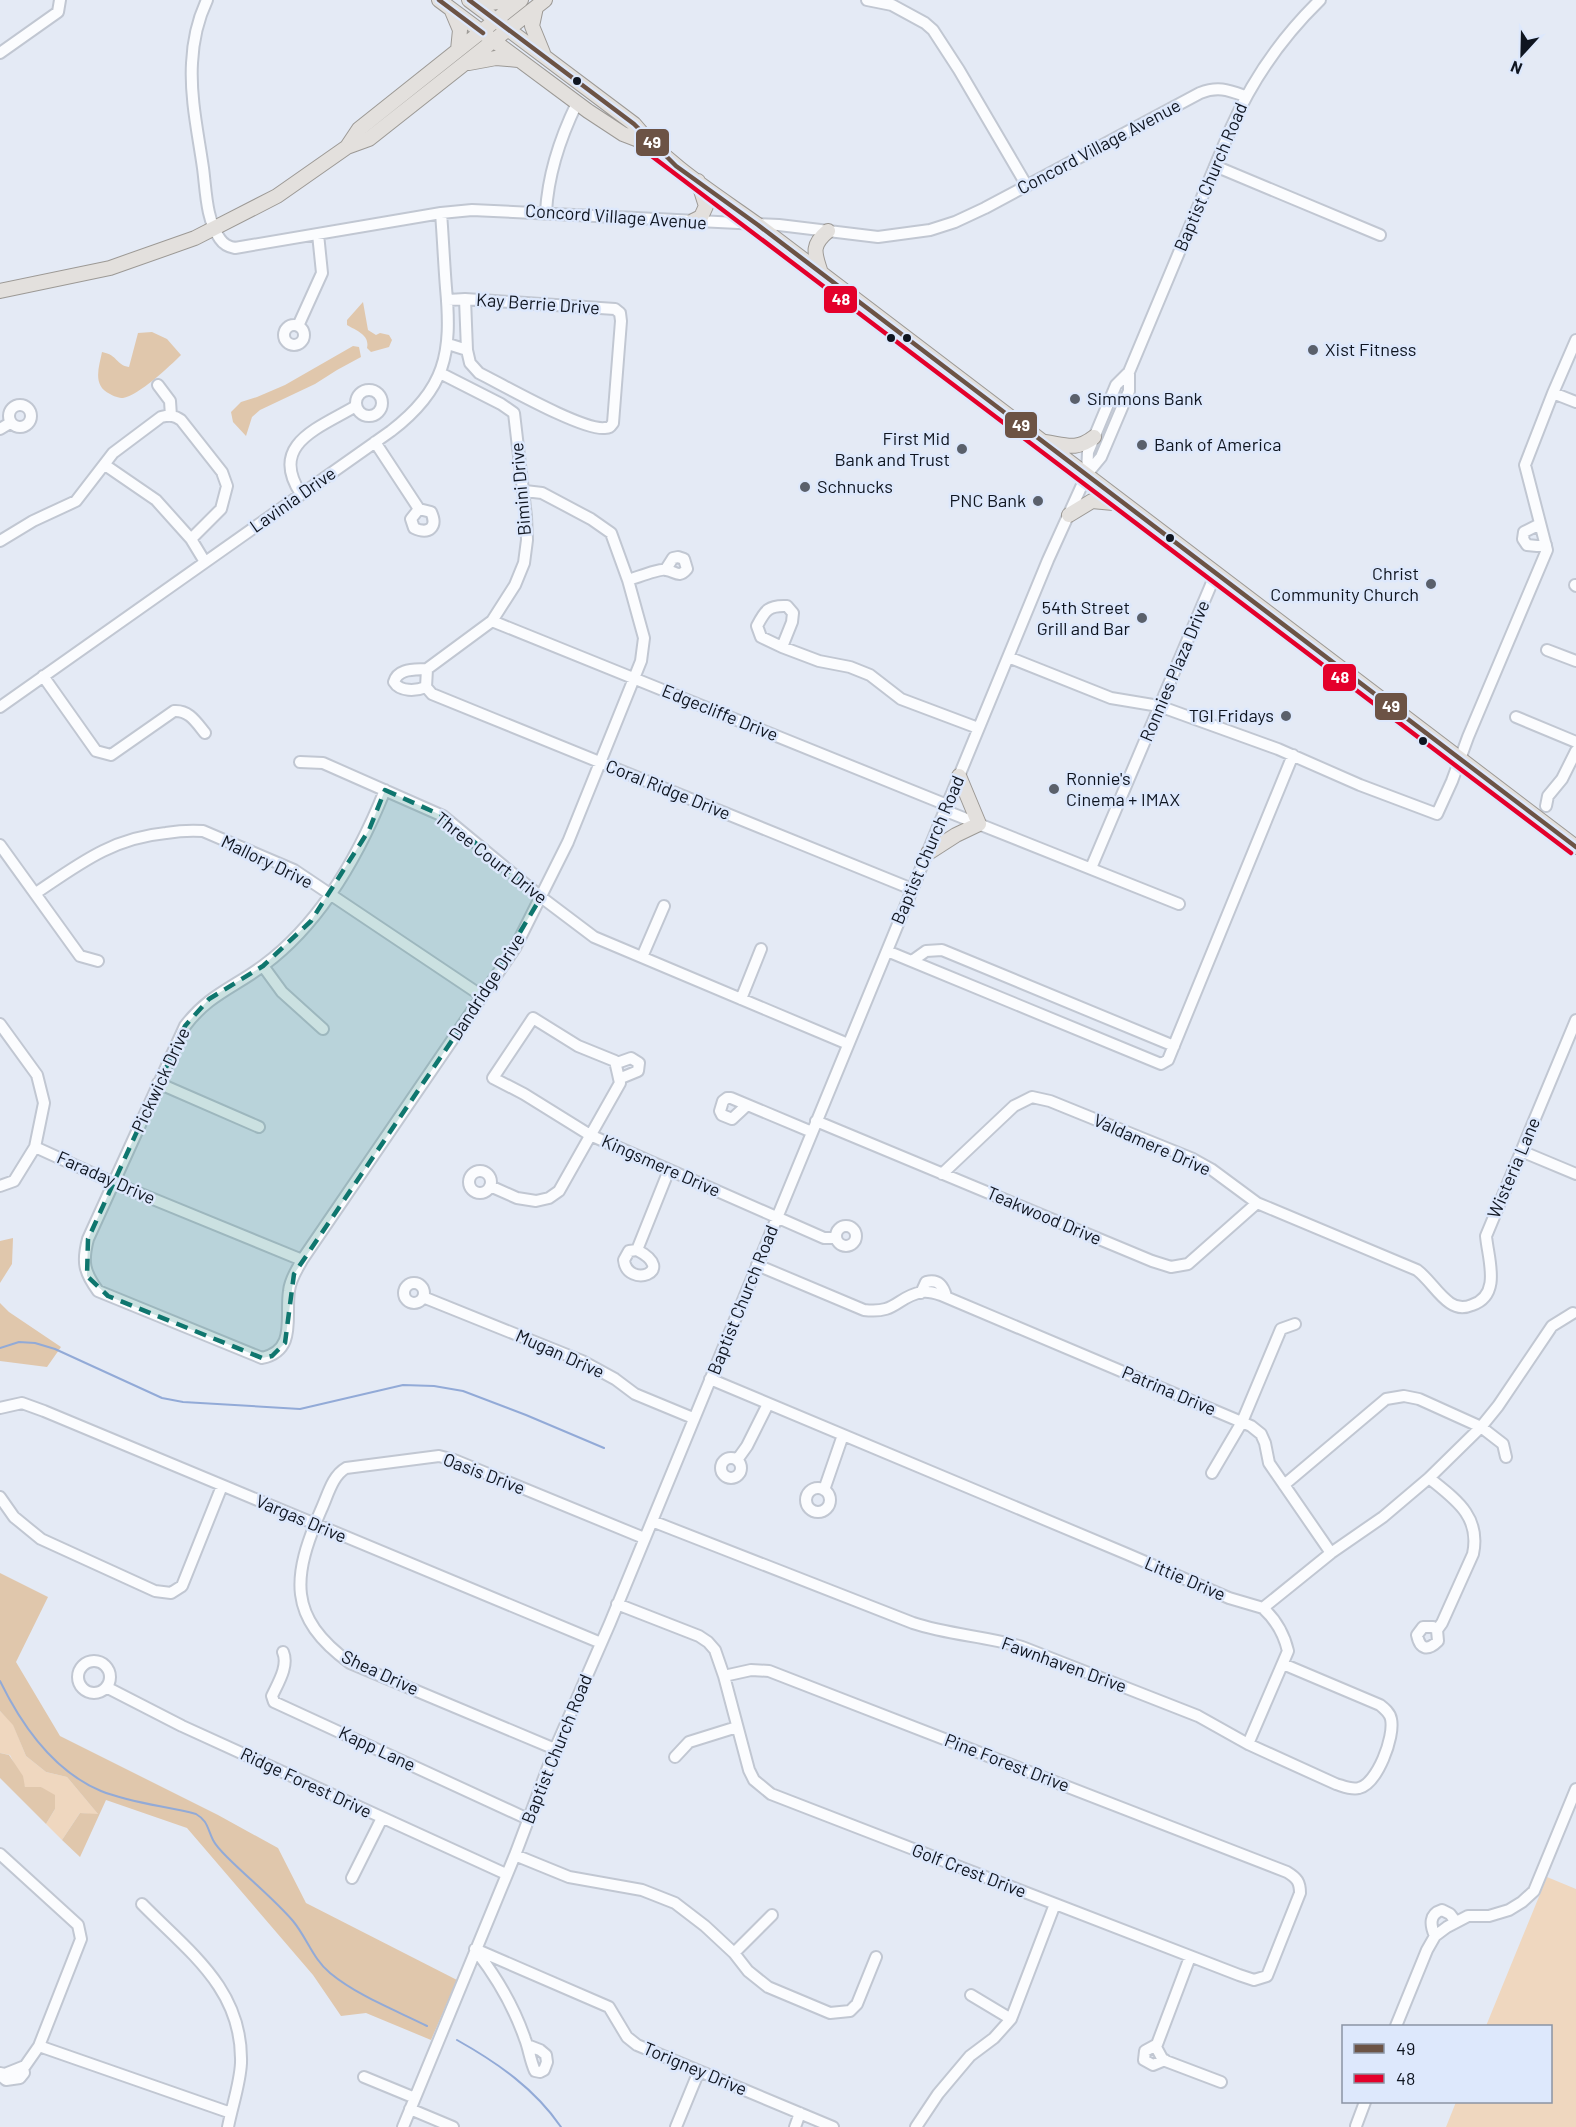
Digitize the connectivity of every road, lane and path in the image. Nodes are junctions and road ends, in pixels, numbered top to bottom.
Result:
1 (60, 0) edge
2 (207, 0) edge
3 (439, 0) edge
4 (470, 0) edge
5 (514, 0) edge
6 (521, 0) edge
7 (867, 0) edge
8 (1320, 0) edge
9 (540, 4) edge
10 (451, 9) junction
11 (496, 20) junction
12 (508, 29) junction
13 (481, 32) junction
14 (494, 41) junction
15 (458, 50) junction
16 (0, 53) edge
17 (545, 57) junction
18 (520, 61) junction
19 (464, 65) junction
20 (1245, 96) junction
21 (577, 103) junction
22 (650, 145) junction
23 (347, 147) junction
24 (1215, 166) junction
25 (698, 181) junction
26 (1027, 186) junction
27 (546, 212) junction
28 (441, 213) junction
29 (693, 221) junction
30 (758, 225) junction
31 (214, 229) junction
32 (828, 231) junction
33 (318, 234) junction
34 (1380, 235) dead end
35 (821, 273) junction
36 (0, 291) edge
37 (465, 299) junction
38 (448, 300) junction
39 (298, 326) dead end
40 (1576, 340) edge
41 (448, 344) junction
42 (467, 350) junction
43 (1129, 372) junction
44 (440, 373) junction
45 (158, 385) dead end
46 (1553, 393) junction
47 (1576, 402) edge
48 (356, 406) dead end
49 (171, 416) junction
50 (10, 423) dead end
51 (0, 429) edge
52 (1094, 437) junction
53 (1043, 441) junction
54 (375, 442) junction
55 (105, 465) junction
56 (1086, 474) junction
57 (525, 491) junction
58 (301, 494) junction
59 (1126, 505) junction
60 (419, 509) dead end
61 (1069, 515) junction
62 (1540, 524) junction
63 (191, 539) junction
64 (0, 541) edge
65 (1546, 545) junction
66 (205, 562) junction
67 (666, 569) dead end
68 (1216, 573) junction
69 (628, 580) junction
70 (492, 621) junction
71 (782, 647) dead end
72 (1547, 650) dead end
73 (1008, 657) junction
74 (1576, 661) edge
75 (44, 676) junction
76 (426, 679) joint
77 (635, 679) junction
78 (1159, 706) junction
79 (0, 707) edge
80 (1516, 717) dead end
81 (978, 728) junction
82 (205, 733) dead end
83 (1576, 742) edge
84 (1576, 751) edge
85 (1293, 755) junction
86 (1460, 759) junction
87 (300, 762) dead end
88 (600, 762) junction
89 (959, 776) junction
90 (385, 789) junction
91 (946, 808) junction
92 (1542, 812) junction
93 (980, 824) junction
94 (0, 845) edge
95 (1576, 847) edge
96 (928, 853) junction
97 (1091, 868) junction
98 (912, 889) junction
99 (36, 893) junction
100 (330, 893) junction
101 (541, 897) junction
102 (1179, 904) dead end
103 (664, 906) dead end
104 (761, 949) dead end
105 (886, 951) junction
106 (642, 957) junction
107 (98, 961) dead end
108 (912, 961) junction
109 (263, 966) junction
110 (482, 996) junction
111 (741, 999) junction
112 (1576, 1020) edge
113 (0, 1024) edge
114 (323, 1029) dead end
115 (848, 1044) junction
116 (1174, 1046) junction
117 (617, 1063) junction
118 (621, 1078) junction
119 (158, 1083) junction
120 (746, 1106) dead end
121 (814, 1126) junction
122 (259, 1127) dead end
123 (590, 1135) junction
124 (35, 1147) junction
125 (1521, 1151) junction
126 (669, 1170) junction
127 (942, 1174) junction
128 (1576, 1174) edge
129 (114, 1183) junction
130 (0, 1186) edge
131 (490, 1186) dead end
132 (1257, 1203) junction
133 (777, 1217) junction
134 (836, 1238) dead end
135 (637, 1250) dead end
136 (302, 1260) junction
137 (757, 1265) junction
138 (423, 1297) dead end
139 (1466, 1308) joint
140 (1573, 1313) dead end
141 (1295, 1324) dead end
142 (262, 1358) joint
143 (710, 1379) junction
144 (768, 1404) junction
145 (0, 1408) edge
146 (693, 1418) junction
147 (1242, 1422) junction
148 (1481, 1427) junction
149 (843, 1436) junction
150 (1506, 1457) dead end
151 (737, 1460) dead end
152 (1212, 1473) dead end
153 (1429, 1478) junction
154 (1284, 1485) junction
155 (222, 1486) junction
156 (824, 1490) dead end
157 (0, 1497) edge
158 (652, 1521) junction
159 (315, 1525) junction
160 (645, 1538) junction
161 (1331, 1553) junction
162 (617, 1604) junction
163 (1263, 1608) junction
164 (1437, 1630) dead end
165 (602, 1643) junction
166 (283, 1652) dead end
167 (1283, 1664) junction
168 (724, 1676) junction
169 (108, 1688) dead end
170 (737, 1727) junction
171 (1248, 1744) junction
172 (555, 1749) junction
173 (675, 1757) dead end
174 (1576, 1789) edge
175 (382, 1818) junction
176 (528, 1819) junction
177 (0, 1854) edge
178 (514, 1854) junction
179 (1287, 1872) joint
180 (506, 1874) junction
181 (352, 1878) dead end
182 (142, 1904) dead end
183 (1054, 1904) junction
184 (772, 1915) dead end
185 (1456, 1922) junction
186 (1435, 1936) junction
187 (475, 1949) junction
188 (734, 1953) junction
189 (876, 1957) dead end
190 (1190, 1957) junction
191 (971, 1995) dead end
192 (1011, 2019) junction
193 (1396, 2025) edge
194 (527, 2045) dead end
195 (39, 2046) junction
196 (699, 2072) junction
197 (0, 2074) edge
198 (364, 2077) dead end
199 (1221, 2082) dead end
200 (1365, 2103) edge
201 (412, 2104) junction
202 (231, 2113) junction
203 (800, 2113) junction
204 (1356, 2126) edge
205 (228, 2127) edge
206 (404, 2127) edge
207 (453, 2127) edge
208 (676, 2127) edge
209 (795, 2127) edge
210 (833, 2127) edge
211 (916, 2127) edge

1 - 16 street
2 - 31 street
3 - 10 main road
4 - 5 main road
4 - 11 main road
6 - 11 main road
7 - 26 street
8 - 20 street, Baptist Church Road
9 - 12 main road
9 - 17 main road
10 - 13 main road
10 - 15 main road
11 - 12 main road
11 - 13 main road
12 - 14 main road
12 - 17 main road
13 - 14 main road
13 - 15 main road
14 - 18 main road
14 - 19 main road
15 - 23 main road
17 - 22 main road
18 - 19 main road
18 - 21 main road
19 - 23 main road
20 - 24 street, Baptist Church Road
20 - 26 street, Concord Village Avenue
21 - 22 main road
21 - 27 street
22 - 25 main road
23 - 31 main road
24 - 34 street
24 - 43 street, Baptist Church Road
25 - 29 main road
25 - 30 main road
26 - 32 street, Concord Village Avenue
27 - 28 street, Concord Village Avenue
27 - 29 street, Concord Village Avenue
28 - 33 street, Concord Village Avenue
28 - 38 street, Lavinia Drive
29 - 30 street, Concord Village Avenue
30 - 32 street, Concord Village Avenue
30 - 35 main road
31 - 33 street, Concord Village Avenue
31 - 36 main road
32 - 35 main road
33 - 39 street
35 - 53 main road
37 - 38 street, Kay Berrie Drive
37 - 42 street
37 - 42 street, Kay Berrie Drive
38 - 41 street, Lavinia Drive
40 - 46 street
41 - 42 street
41 - 44 street, Lavinia Drive
43 - 52 street, Baptist Church Road
43 - 56 street, Baptist Church Road
44 - 54 street, Lavinia Drive
44 - 57 street, Bimini Drive
45 - 49 street
46 - 47 street
46 - 62 street
48 - 58 street
49 - 55 street
49 - 63 street
50 - 51 street
52 - 53 main road
52 - 56 street, Baptist Church Road
53 - 56 main road
54 - 58 street, Lavinia Drive
54 - 60 street
55 - 63 street
55 - 64 street
56 - 59 main road
56 - 61 street, Baptist Church Road
57 - 69 street, Dandridge Drive
57 - 70 street, Bimini Drive
58 - 66 street, Lavinia Drive
59 - 61 main road
59 - 68 main road
61 - 73 street, Baptist Church Road
62 - 65 street
62 - 65 street
63 - 66 street
65 - 86 street
66 - 75 street, Lavinia Drive
67 - 69 street
68 - 78 street, Ronnies Plaza Drive
68 - 86 main road
69 - 77 street, Dandridge Drive
70 - 76 street, Bimini Drive
70 - 77 street, Edgecliffe Drive
71 - 81 street
72 - 74 street
73 - 78 street
73 - 81 street, Baptist Church Road
75 - 79 street, Lavinia Drive
75 - 82 street
76 - 88 street, Coral Ridge Drive
77 - 88 street, Dandridge Drive
77 - 91 street, Edgecliffe Drive
78 - 85 street
78 - 97 street, Ronnies Plaza Drive
80 - 83 street
81 - 89 street, Baptist Church Road
84 - 92 street
85 - 86 street
85 - 116 street
86 - 92 main road
87 - 90 street, Three Court Drive
88 - 98 street, Coral Ridge Drive
88 - 101 street, Dandridge Drive
89 - 91 street, Baptist Church Road
89 - 93 main road
90 - 100 street, Pickwick Drive
90 - 101 street, Three Court Drive
91 - 93 street
91 - 96 street, Baptist Church Road
92 - 95 main road
93 - 96 main road
93 - 97 street
94 - 99 street
96 - 98 street, Baptist Church Road
97 - 102 street
98 - 105 street, Baptist Church Road
99 - 100 street, Mallory Drive
99 - 107 street
100 - 109 street, Pickwick Drive
100 - 110 street, Mallory Drive
101 - 106 street, Three Court Drive
101 - 110 street, Dandridge Drive
103 - 106 street
104 - 111 street
105 - 108 street
105 - 115 street, Baptist Church Road
106 - 111 street, Three Court Drive
108 - 116 street
108 - 116 street
109 - 114 street
109 - 119 street, Pickwick Drive
110 - 136 street, Dandridge Drive
111 - 115 street, Three Court Drive
112 - 125 street, Wisteria Lane
113 - 124 street, Faraday Drive
115 - 121 street, Baptist Church Road
117 - 118 street
117 - 118 street
117 - 123 street, Kingsmere Drive
118 - 123 street
119 - 122 street
119 - 129 street, Pickwick Drive
120 - 121 street, Teakwood Drive
121 - 127 street, Teakwood Drive
121 - 133 street, Baptist Church Road
123 - 126 street, Kingsmere Drive
123 - 131 street
124 - 129 street, Faraday Drive
124 - 130 street
125 - 128 street
125 - 139 street, Wisteria Lane
126 - 133 street, Kingsmere Drive
126 - 135 street
127 - 132 street, Teakwood Drive
127 - 132 street, Valdamere Drive
129 - 136 street, Faraday Drive
129 - 142 street, Pickwick Drive
132 - 139 street, Valdamere Drive
133 - 134 street, Kingsmere Drive
133 - 137 street, Baptist Church Road
136 - 142 street, Dandridge Drive
137 - 143 street, Baptist Church Road
137 - 147 street, Patrina Drive
138 - 146 street, Mugan Drive
140 - 148 street
141 - 147 street
143 - 144 street, Littie Drive
143 - 146 street, Baptist Church Road
144 - 149 street, Littie Drive
144 - 151 street
145 - 155 street, Vargas Drive
146 - 158 street, Baptist Church Road
147 - 152 street
147 - 154 street, Patrina Drive
148 - 150 street
148 - 153 street
148 - 154 street
149 - 156 street
149 - 163 street, Littie Drive
153 - 161 street
153 - 164 street
154 - 161 street, Patrina Drive
155 - 157 street
155 - 159 street, Vargas Drive
158 - 160 street, Baptist Church Road
158 - 171 street, Fawnhaven Drive
159 - 160 street, Oasis Drive
159 - 165 street, Vargas Drive
159 - 172 street, Shea Drive
160 - 162 street, Baptist Church Road
161 - 163 street
162 - 165 street, Baptist Church Road
162 - 168 street, Golf Crest Drive
163 - 167 street
165 - 172 street, Baptist Church Road
166 - 176 street, Kapp Lane
167 - 171 street
167 - 171 street, Fawnhaven Drive
168 - 170 street, Golf Crest Drive
168 - 179 street, Pine Forest Drive
169 - 175 street, Ridge Forest Drive
170 - 173 street
170 - 183 street, Golf Crest Drive
172 - 176 street, Baptist Church Road
174 - 185 street
175 - 180 street, Ridge Forest Drive
175 - 181 street
176 - 178 street, Baptist Church Road
177 - 195 street
178 - 180 street, Baptist Church Road
178 - 188 street
179 - 190 street, Golf Crest Drive
180 - 187 street, Baptist Church Road
182 - 202 street
183 - 190 street, Golf Crest Drive
183 - 192 street
184 - 188 street
185 - 186 street
185 - 186 street
186 - 193 street
187 - 194 street
187 - 196 street, Torigney Drive
187 - 201 street, Baptist Church Road
188 - 189 street
190 - 199 street
191 - 192 street
192 - 211 street
195 - 197 street
195 - 202 street
196 - 203 street, Torigney Drive
196 - 208 street
198 - 201 street
200 - 204 street
201 - 206 street, Baptist Church Road
201 - 207 street
202 - 205 street
203 - 209 street
203 - 210 street, Torigney Drive

